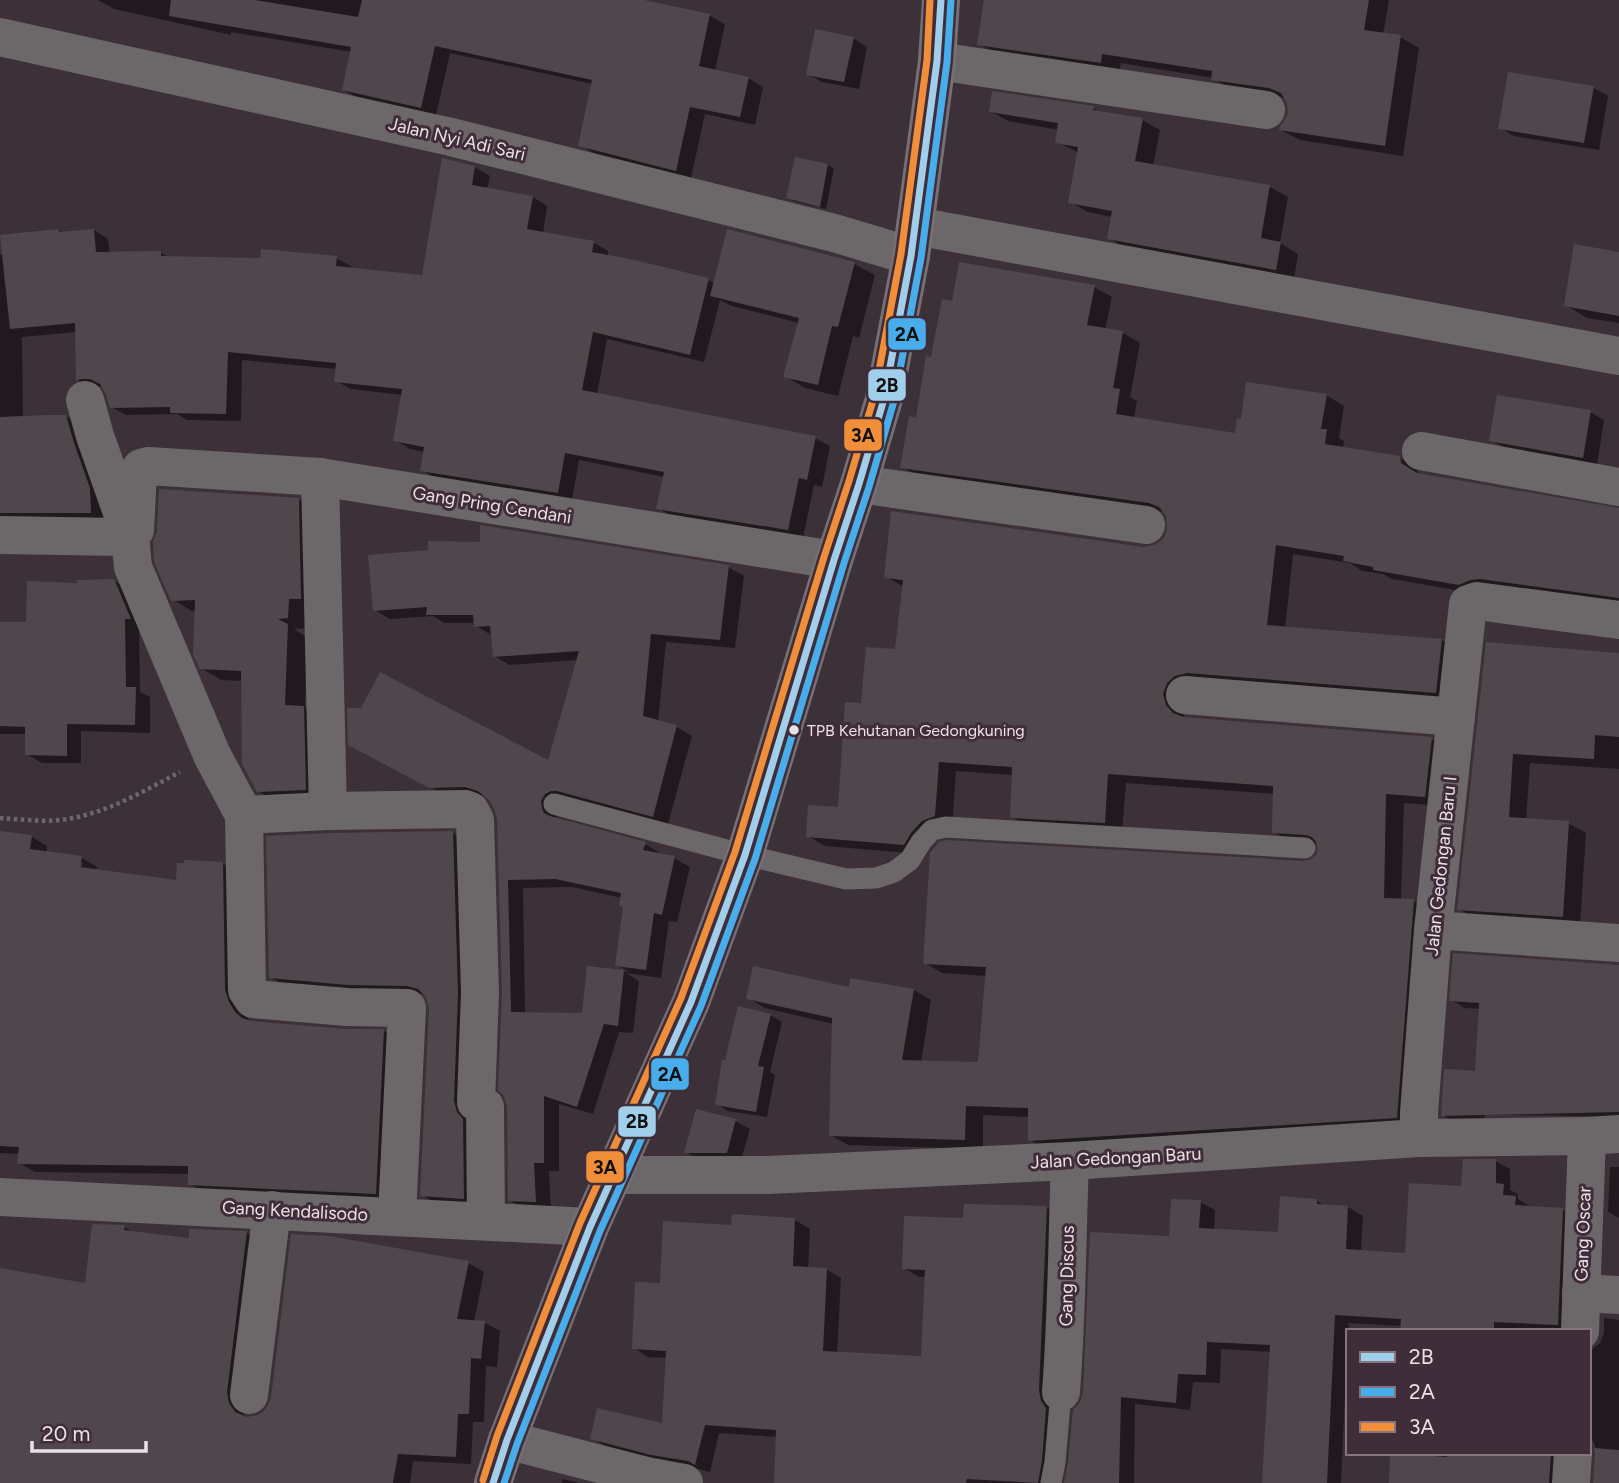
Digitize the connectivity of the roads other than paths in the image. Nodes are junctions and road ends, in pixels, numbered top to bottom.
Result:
1 (941, 0) edge
2 (0, 37) edge
3 (937, 61) junction
4 (1266, 110) dead end
5 (914, 241) junction
6 (1619, 356) edge
7 (85, 400) dead end
8 (1421, 451) dead end
9 (320, 477) junction
10 (859, 485) junction
11 (1619, 487) edge
12 (1146, 524) dead end
13 (0, 535) edge
14 (130, 535) junction
15 (834, 560) junction
16 (1619, 620) edge
17 (1185, 695) dead end
18 (1456, 717) junction
19 (554, 804) dead end
20 (328, 811) junction
21 (244, 815) junction
22 (1306, 848) dead end
23 (745, 855) junction
24 (1433, 930) junction
25 (1619, 943) edge
26 (1603, 1135) edge
27 (1419, 1138) junction
28 (1070, 1161) junction
29 (612, 1175) junction
30 (0, 1197) edge
31 (272, 1210) junction
32 (397, 1216) junction
33 (486, 1221) junction
34 (590, 1227) junction
35 (1581, 1293) junction
36 (1619, 1295) edge
37 (1580, 1329) edge
38 (1061, 1392) joint
39 (249, 1395) dead end
40 (507, 1440) junction
41 (1573, 1455) edge
42 (493, 1483) edge
43 (684, 1483) edge
44 (1051, 1483) edge
45 (1571, 1483) edge

1 - 3 main road
2 - 5 street, Jalan Nyi Adi Sari
3 - 4 street
3 - 5 main road
5 - 6 street, Jalan Nyi Adi Sari
5 - 10 main road
7 - 14 street
8 - 11 street
9 - 14 street, Gang Pring Cendani
9 - 15 street, Gang Pring Cendani
9 - 20 street
10 - 12 street
10 - 15 main road
13 - 14 street
14 - 21 street
15 - 23 main road
16 - 18 street, Jalan Gedongan Baru I
17 - 18 street
18 - 24 street, Jalan Gedongan Baru I
19 - 23 lane
20 - 21 street
20 - 33 street
21 - 32 street
22 - 23 lane
23 - 29 main road
24 - 25 street
24 - 27 street, Jalan Gedongan Baru I
26 - 27 street, Jalan Gedongan Baru
26 - 35 street, Gang Oscar
27 - 28 street, Jalan Gedongan Baru
28 - 29 street, Jalan Gedongan Baru
28 - 38 street, Gang Discus
29 - 34 main road
30 - 31 street, Gang Kendalisodo
31 - 32 street, Gang Kendalisodo
31 - 39 street
32 - 33 street, Gang Kendalisodo
33 - 34 street, Gang Kendalisodo
34 - 40 main road
35 - 36 street
35 - 37 street, Gang Oscar
38 - 44 lane
40 - 42 main road
40 - 43 street
41 - 45 street

